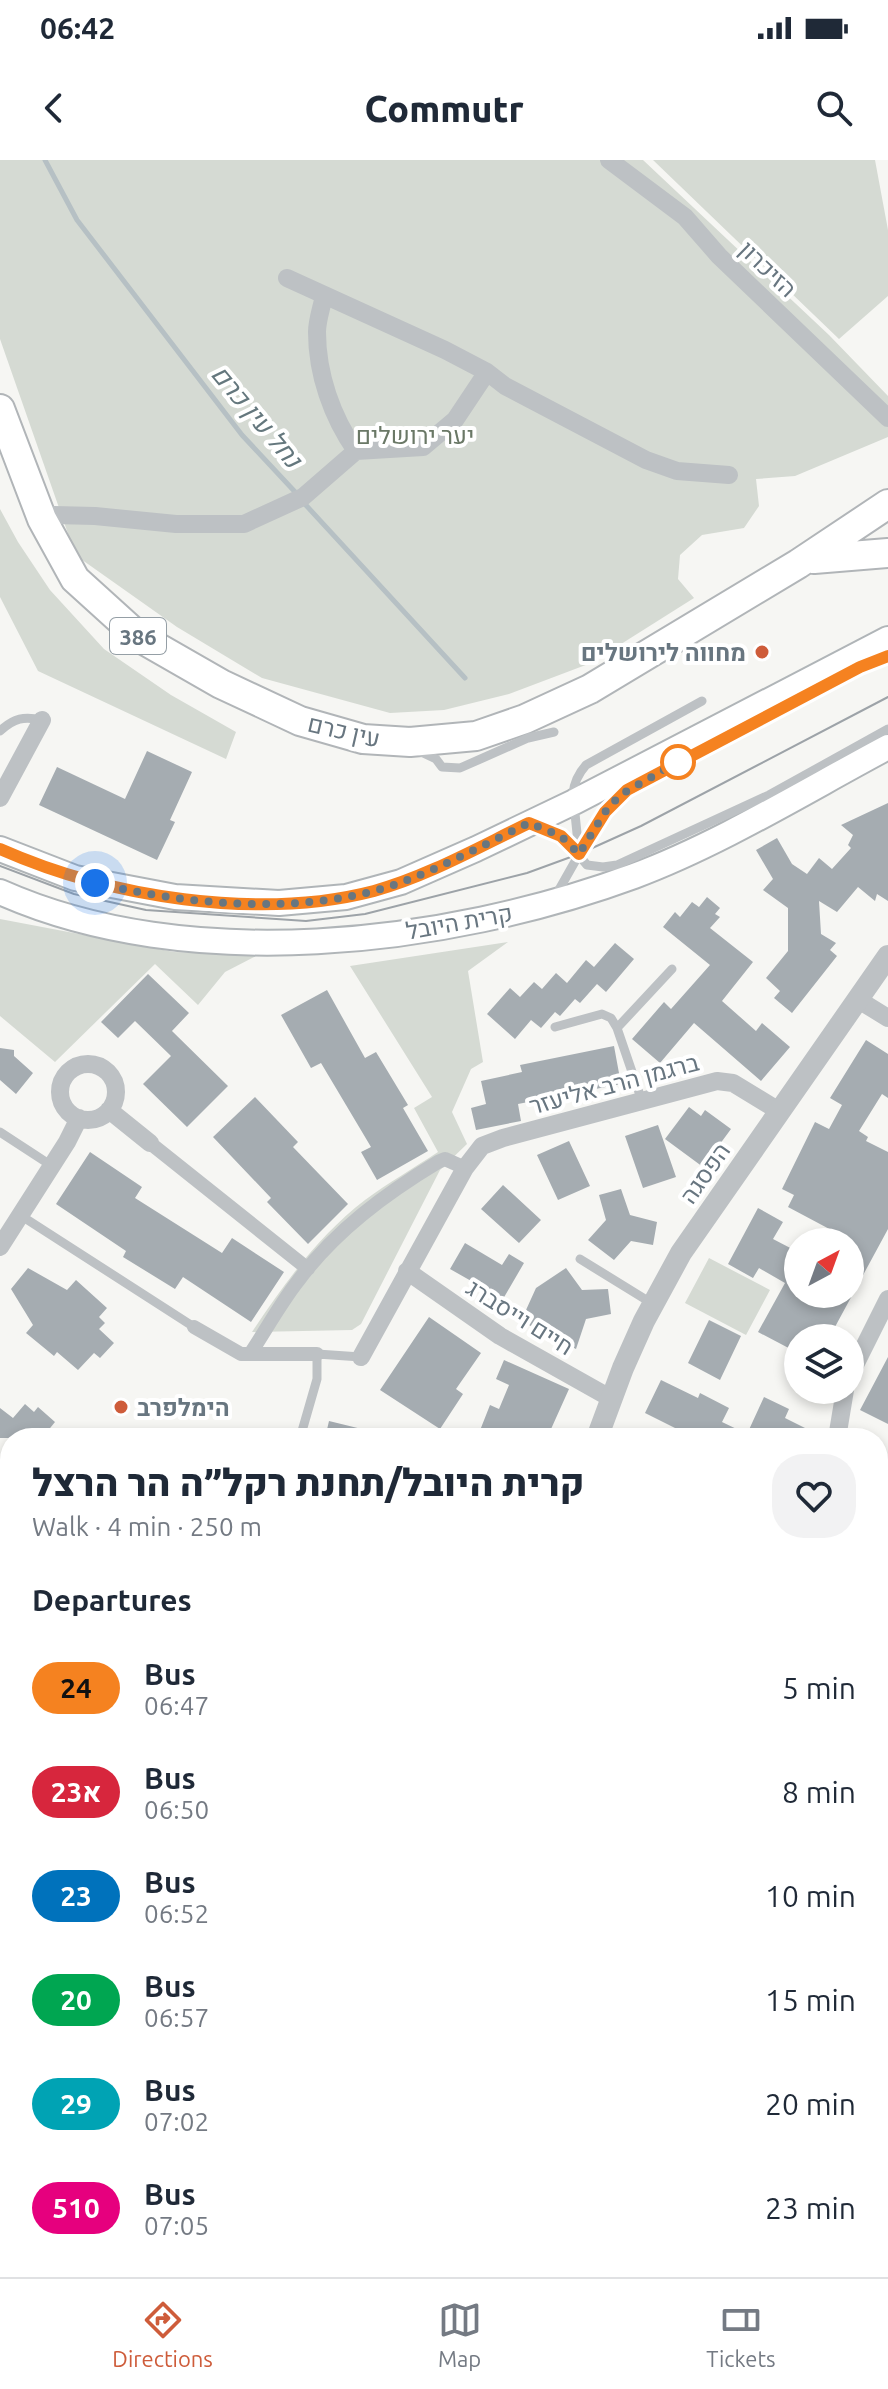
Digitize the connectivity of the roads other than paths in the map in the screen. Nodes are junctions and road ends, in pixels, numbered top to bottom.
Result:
1 (609, 160) edge
2 (287, 278) dead end
3 (324, 295) junction
4 (487, 372) junction
5 (0, 409) edge
6 (888, 418) edge
7 (356, 451) junction
8 (729, 475) dead end
9 (888, 504) edge
10 (888, 511) edge
11 (42, 519) junction
12 (888, 543) edge
13 (888, 553) edge
14 (798, 564) junction
15 (888, 639) edge
16 (888, 656) edge
17 (849, 673) dead end
18 (702, 701) dead end
19 (790, 703) dead end
20 (42, 720) joint
21 (888, 729) edge
22 (0, 731) edge
23 (554, 732) dead end
24 (888, 747) edge
25 (435, 750) junction
26 (0, 798) edge
27 (574, 802) junction
28 (529, 823) junction
29 (0, 849) edge
30 (579, 854) junction
31 (0, 892) edge
32 (549, 904) junction
33 (888, 956) edge
34 (672, 969) dead end
35 (857, 999) junction
36 (888, 1018) edge
37 (555, 1027) dead end
38 (617, 1028) junction
39 (642, 1101) junction
40 (109, 1110) junction
41 (779, 1111) junction
42 (79, 1118) junction
43 (0, 1132) edge
44 (150, 1143) joint
45 (52, 1166) junction
46 (465, 1168) junction
47 (20, 1215) junction
48 (0, 1247) edge
49 (580, 1259) dead end
50 (308, 1269) junction
51 (407, 1271) junction
52 (888, 1299) edge
53 (653, 1304) junction
54 (194, 1327) joint
55 (864, 1347) edge
56 (250, 1354) junction
57 (317, 1354) junction
58 (361, 1357) joint
59 (612, 1399) junction
60 (843, 1404) edge
61 (303, 1428) edge
62 (601, 1428) edge
63 (839, 1428) edge

1 - 6 street, הזיכרון
2 - 3 street
3 - 4 street
3 - 7 street
4 - 7 street
4 - 8 street
5 - 11 main road, עין כרם / 386
7 - 11 street
9 - 14 main road, עין כרם / 386
10 - 12 main road
11 - 25 main road, עין כרם / 386
13 - 14 main road, עין כרם / 386
14 - 25 main road, עין כרם / 386
15 - 27 main road, קרית היובל
16 - 17 lane
18 - 27 lane
19 - 30 lane
20 - 22 lane
20 - 26 street
21 - 30 lane
23 - 25 lane
24 - 32 main road, קרית היובל
27 - 28 main road, קרית היובל
27 - 30 lane
28 - 29 main road, קרית היובל
28 - 30 lane
30 - 32 lane
31 - 32 main road, קרית היובל
33 - 35 street, הפסגה
34 - 38 lane
35 - 36 street
35 - 41 street, הפסגה
37 - 38 lane
38 - 39 lane
39 - 41 street, ברגמן הרב אליעזר
39 - 46 street, ברגמן הרב אליעזר
40 - 42 street
40 - 42 street
40 - 44 street
41 - 53 street, הפסגה
42 - 45 street
43 - 45 lane
44 - 50 street
45 - 47 street
46 - 50 street
46 - 51 street, ברגמן הרב אליעזר
47 - 48 street
47 - 54 lane
49 - 53 lane
50 - 56 street
51 - 58 street, ברגמן הרב אליעזר
51 - 59 street, חיים וייסברג
52 - 55 street
53 - 59 street, הפסגה
54 - 56 street
56 - 57 street
57 - 58 lane
57 - 61 lane
59 - 62 street, הפסגה
60 - 63 street

